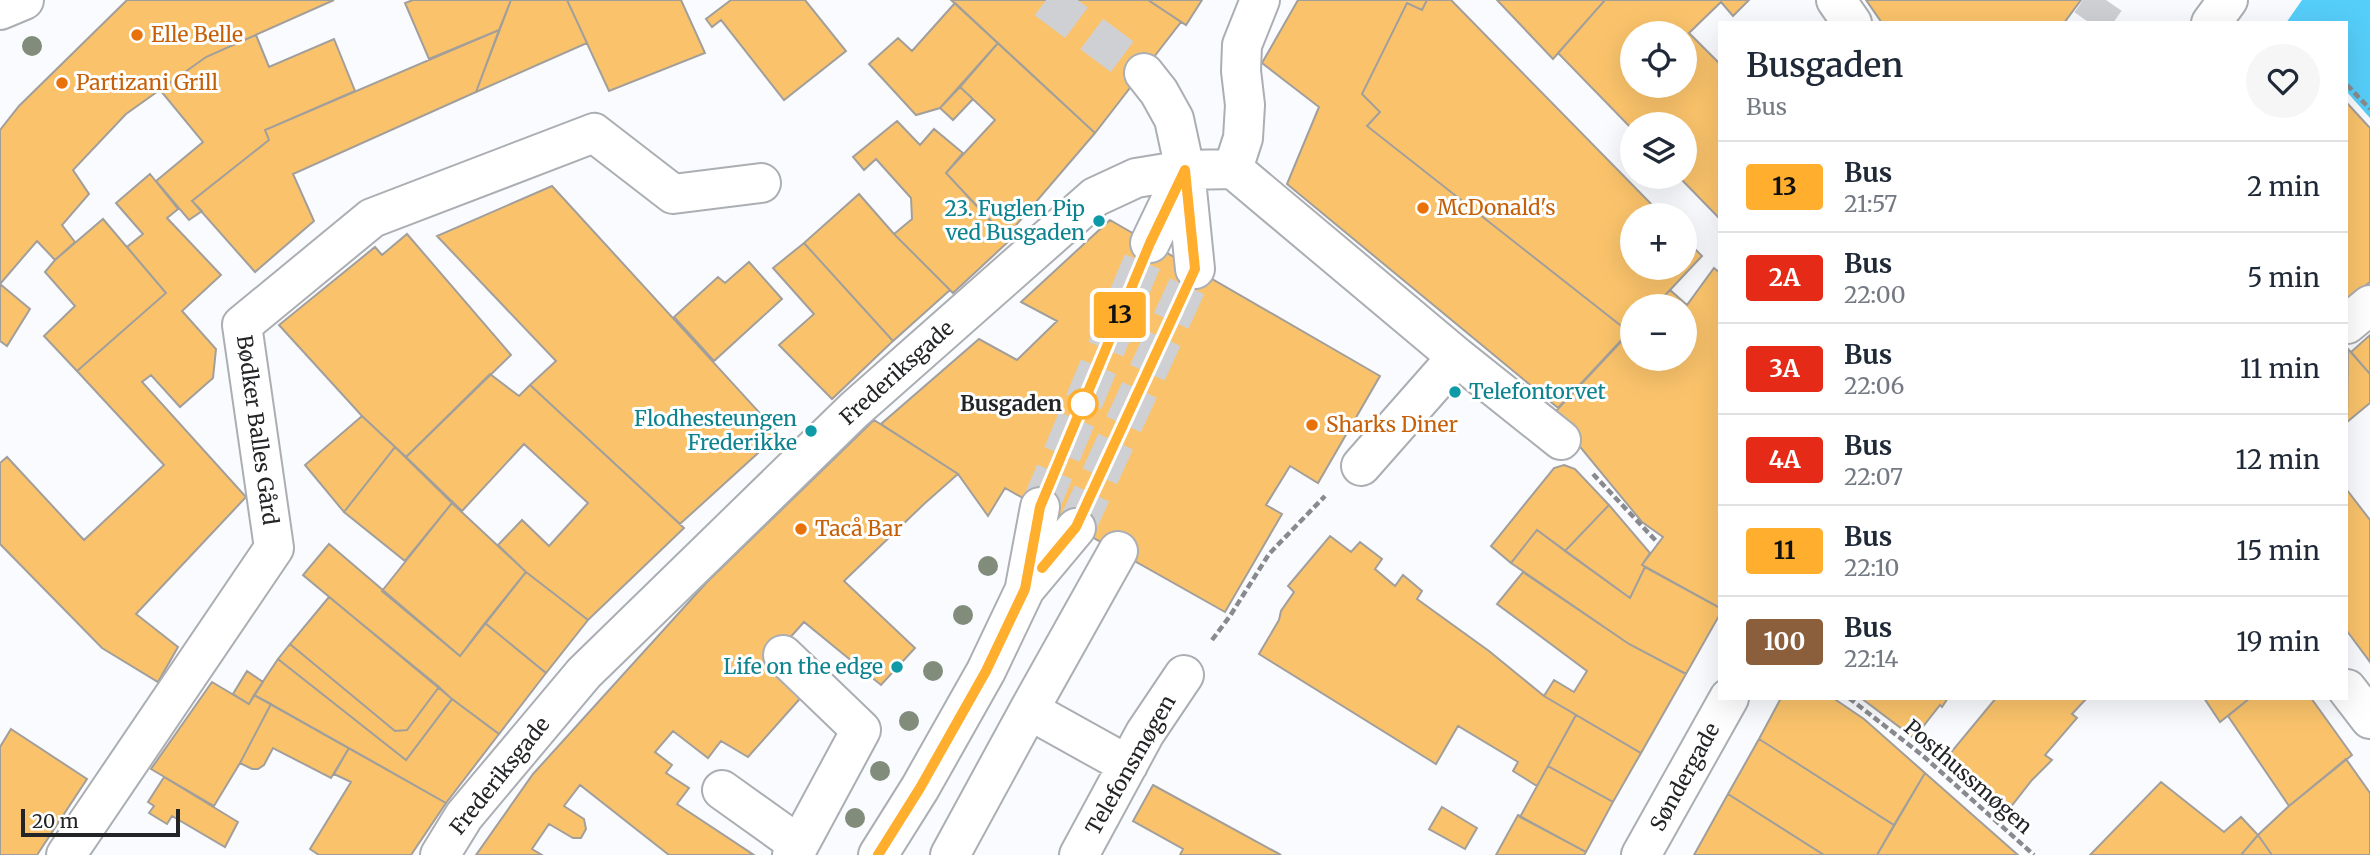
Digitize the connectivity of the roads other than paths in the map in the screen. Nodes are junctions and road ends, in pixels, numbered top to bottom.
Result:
1 (24, 0) edge
2 (1260, 0) edge
3 (1836, 0) edge
4 (2228, 0) edge
5 (0, 10) edge
6 (1851, 21) edge
7 (2212, 21) edge
8 (1144, 73) tunnel mouth
9 (1233, 169) junction
10 (1185, 170) junction
11 (761, 183) dead end
12 (1150, 243) tunnel mouth
13 (1195, 269) tunnel mouth
14 (2370, 305) edge
15 (2348, 323) edge
16 (1457, 357) junction
17 (1561, 440) road end
18 (1361, 466) dead end
19 (1040, 507) tunnel mouth
20 (1076, 527) tunnel mouth
21 (1118, 551) dead end
22 (1025, 589) junction
23 (783, 654) dead end
24 (1184, 675) road end
25 (1728, 700) edge
26 (1029, 710) junction
27 (1128, 765) junction
28 (722, 790) dead end
29 (796, 850) edge
30 (66, 855) edge
31 (440, 855) edge
32 (878, 855) edge
33 (950, 855) edge
34 (1079, 855) edge
35 (1641, 855) edge

1 - 5 street
2 - 9 street
3 - 6 street
4 - 7 street
8 - 10 street
9 - 10 street, Frederiksgade
9 - 16 street
10 - 12 street
10 - 13 street
10 - 31 street, Frederiksgade
11 - 30 street, Bødker Balles Gård
14 - 15 street
16 - 17 street
16 - 18 street
19 - 22 street
20 - 22 street
21 - 26 street
22 - 32 street
23 - 29 street
24 - 27 street, Telefonsmøgen
25 - 35 street, Søndergade
26 - 27 street
26 - 33 street
27 - 34 street, Telefonsmøgen
28 - 29 street

